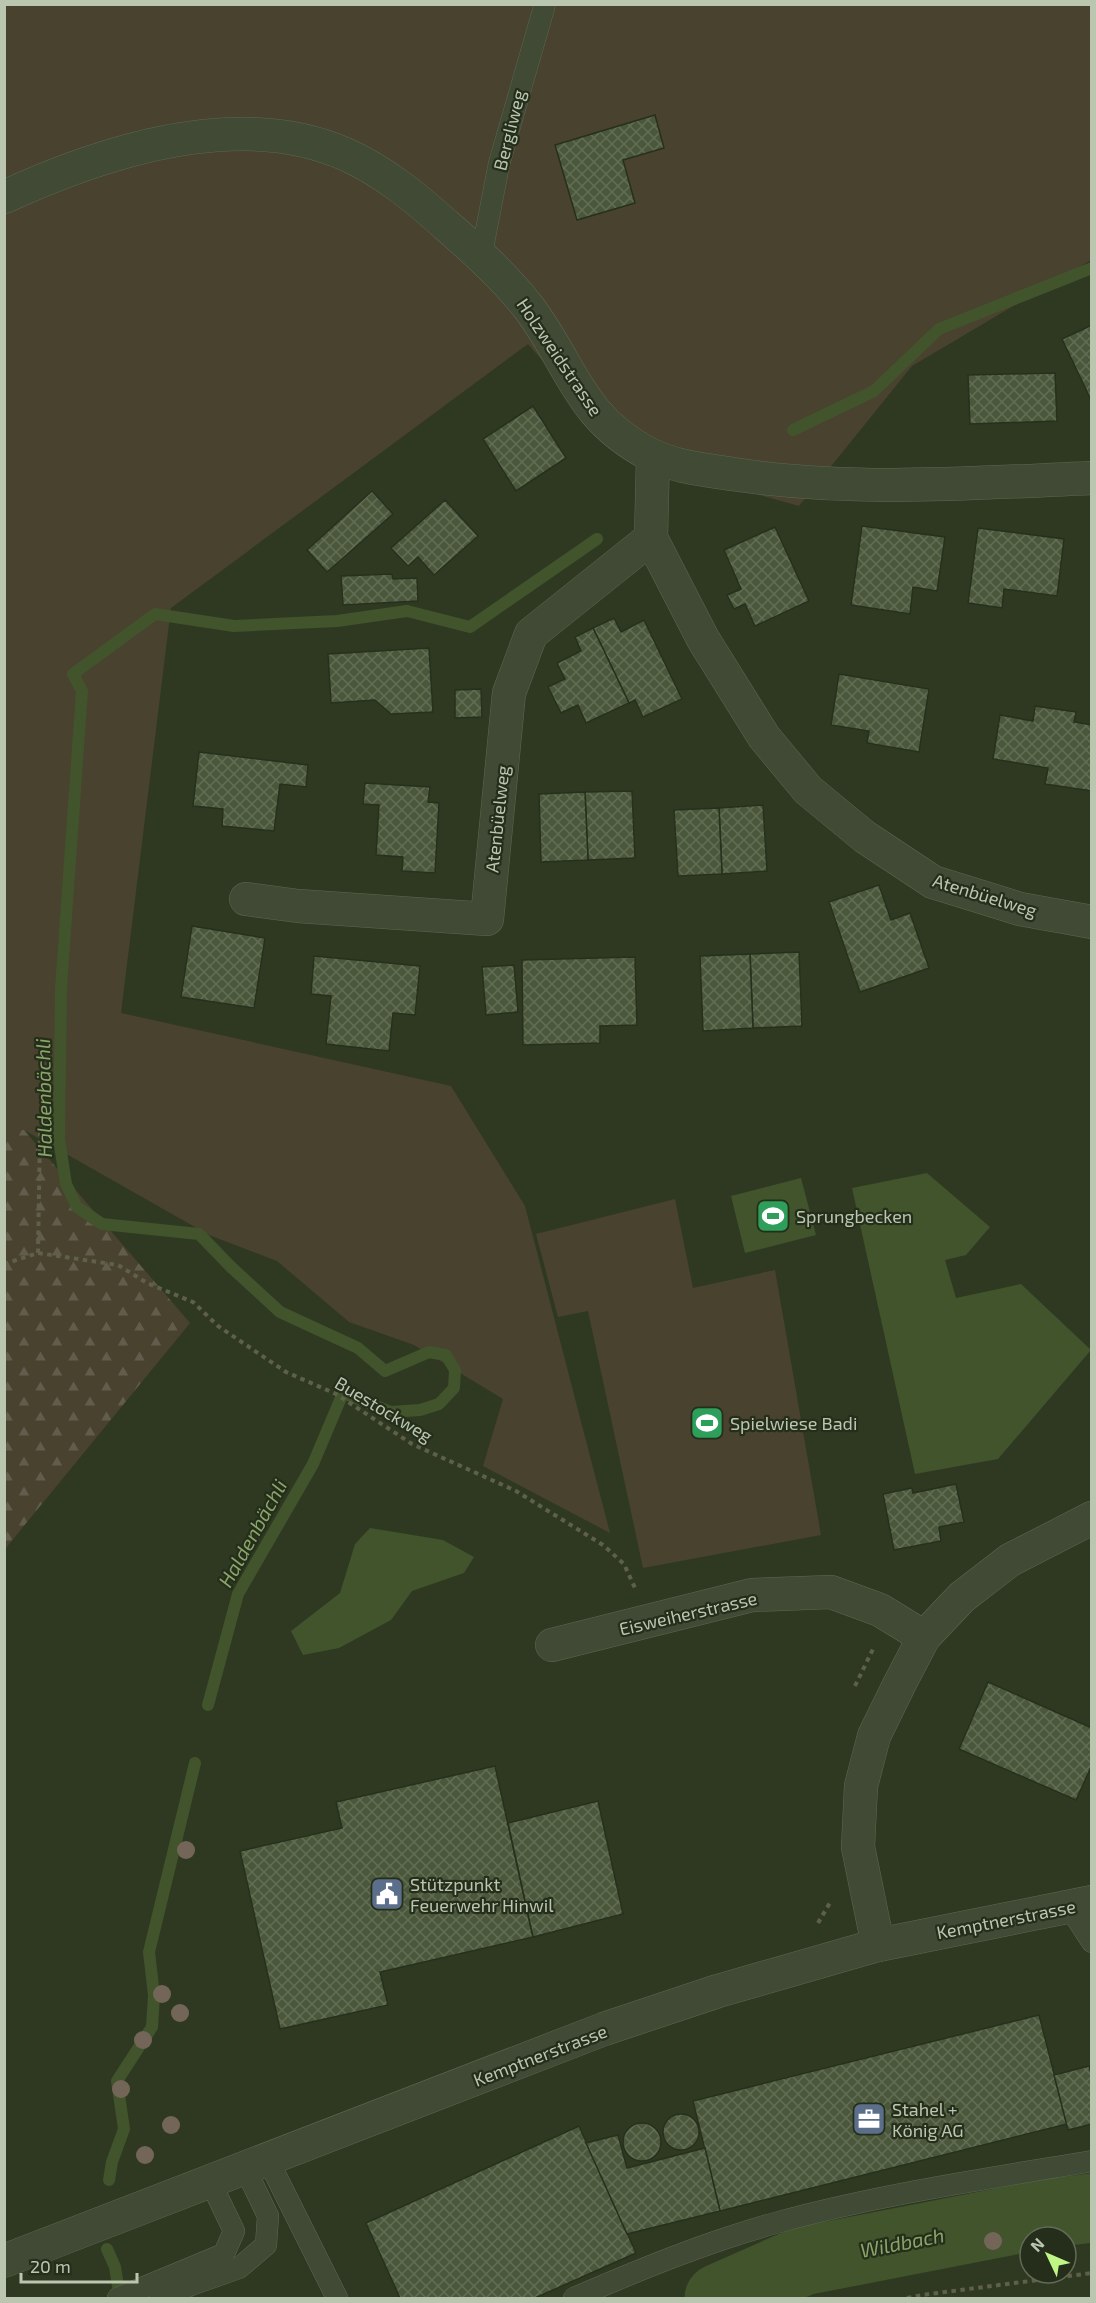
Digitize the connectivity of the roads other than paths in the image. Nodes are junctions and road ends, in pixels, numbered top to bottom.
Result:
1 (545, 4) edge
2 (4, 197) edge
3 (481, 256) junction
4 (653, 456) junction
5 (1092, 478) edge
6 (651, 538) junction
7 (246, 899) dead end
8 (1092, 922) edge
9 (1092, 1518) edge
10 (924, 1637) junction
11 (552, 1645) dead end
12 (1080, 1904) edge
13 (1092, 1942) edge
14 (879, 1945) junction
15 (1092, 2162) edge
16 (256, 2164) junction
17 (210, 2181) junction
18 (4, 2261) edge
19 (118, 2298) edge
20 (160, 2298) edge
21 (337, 2298) edge
22 (574, 2298) edge

1 - 3 lane, Bergliweg
2 - 3 street, Holzweidstrasse
3 - 4 street, Holzweidstrasse
4 - 5 street, Holzweidstrasse
4 - 6 street, Atenbüelweg
6 - 7 street, Atenbüelweg
6 - 8 street, Atenbüelweg
9 - 10 street
10 - 11 street, Eisweiherstrasse
10 - 14 street
12 - 13 lane
12 - 14 street, Kemptnerstrasse
14 - 16 street, Kemptnerstrasse
15 - 22 lane
16 - 17 street, Kemptnerstrasse
16 - 20 lane
16 - 21 lane
17 - 18 street, Kemptnerstrasse
17 - 19 lane

